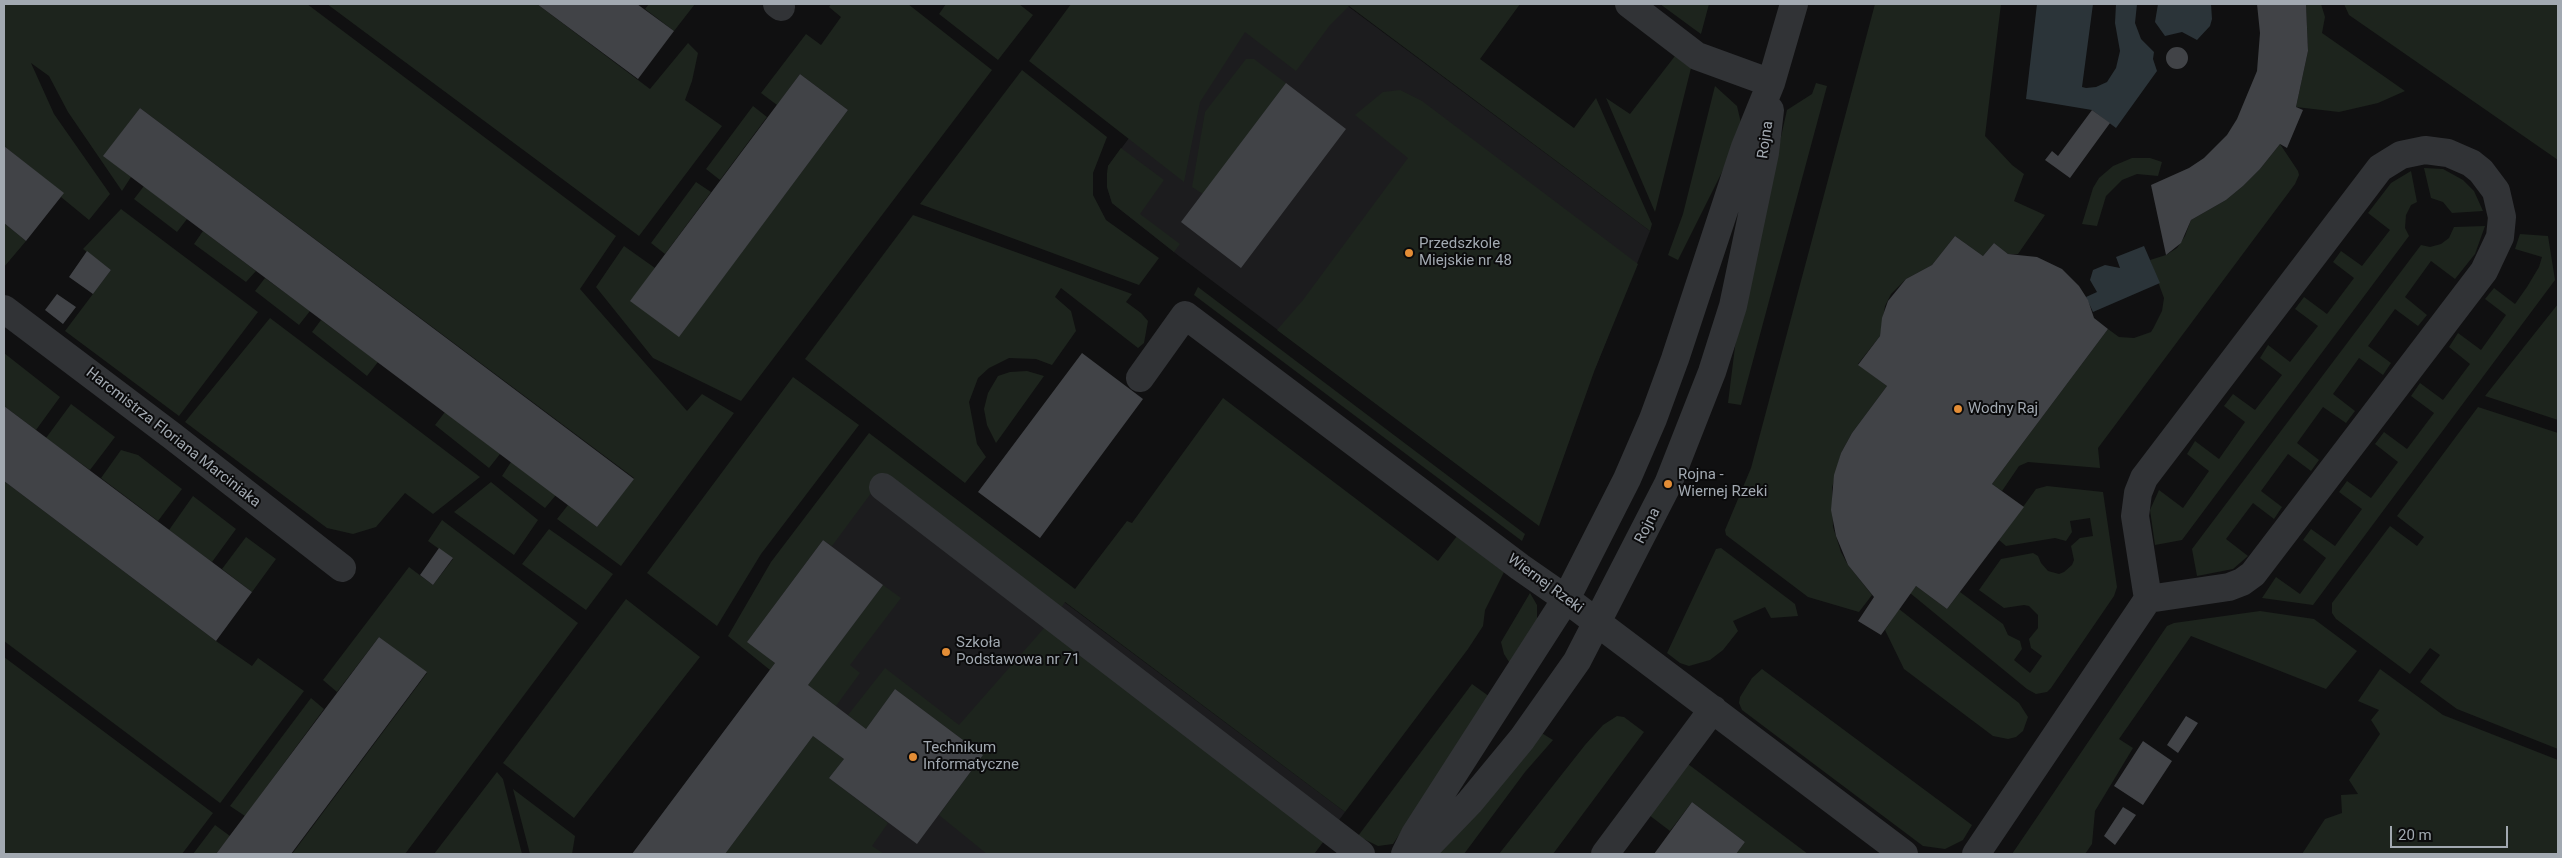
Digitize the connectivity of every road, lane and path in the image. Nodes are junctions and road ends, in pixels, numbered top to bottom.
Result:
1 (1628, 4) edge
2 (1794, 4) edge
3 (1772, 84) junction
4 (4, 309) edge
5 (1140, 378) dead end
6 (883, 487) dead end
7 (342, 568) dead end
8 (1566, 599) junction
9 (2148, 599) junction
10 (1598, 623) junction
11 (1713, 709) junction
12 (1361, 854) edge
13 (1405, 854) edge
14 (1420, 854) edge
15 (1605, 854) edge
16 (1904, 854) edge
17 (1976, 854) edge

1 - 3 street
2 - 3 street, Rojna
3 - 8 street, Rojna
3 - 10 street, Rojna
4 - 7 street, Harcmistrza Floriana Marciniaka
5 - 8 street, Wiernej Rzeki
6 - 12 street
8 - 10 street, Wiernej Rzeki
8 - 13 street, Rojna
9 - 9 street
9 - 17 street
10 - 11 street, Wiernej Rzeki
10 - 14 street, Rojna
11 - 15 street
11 - 16 street, Wiernej Rzeki

